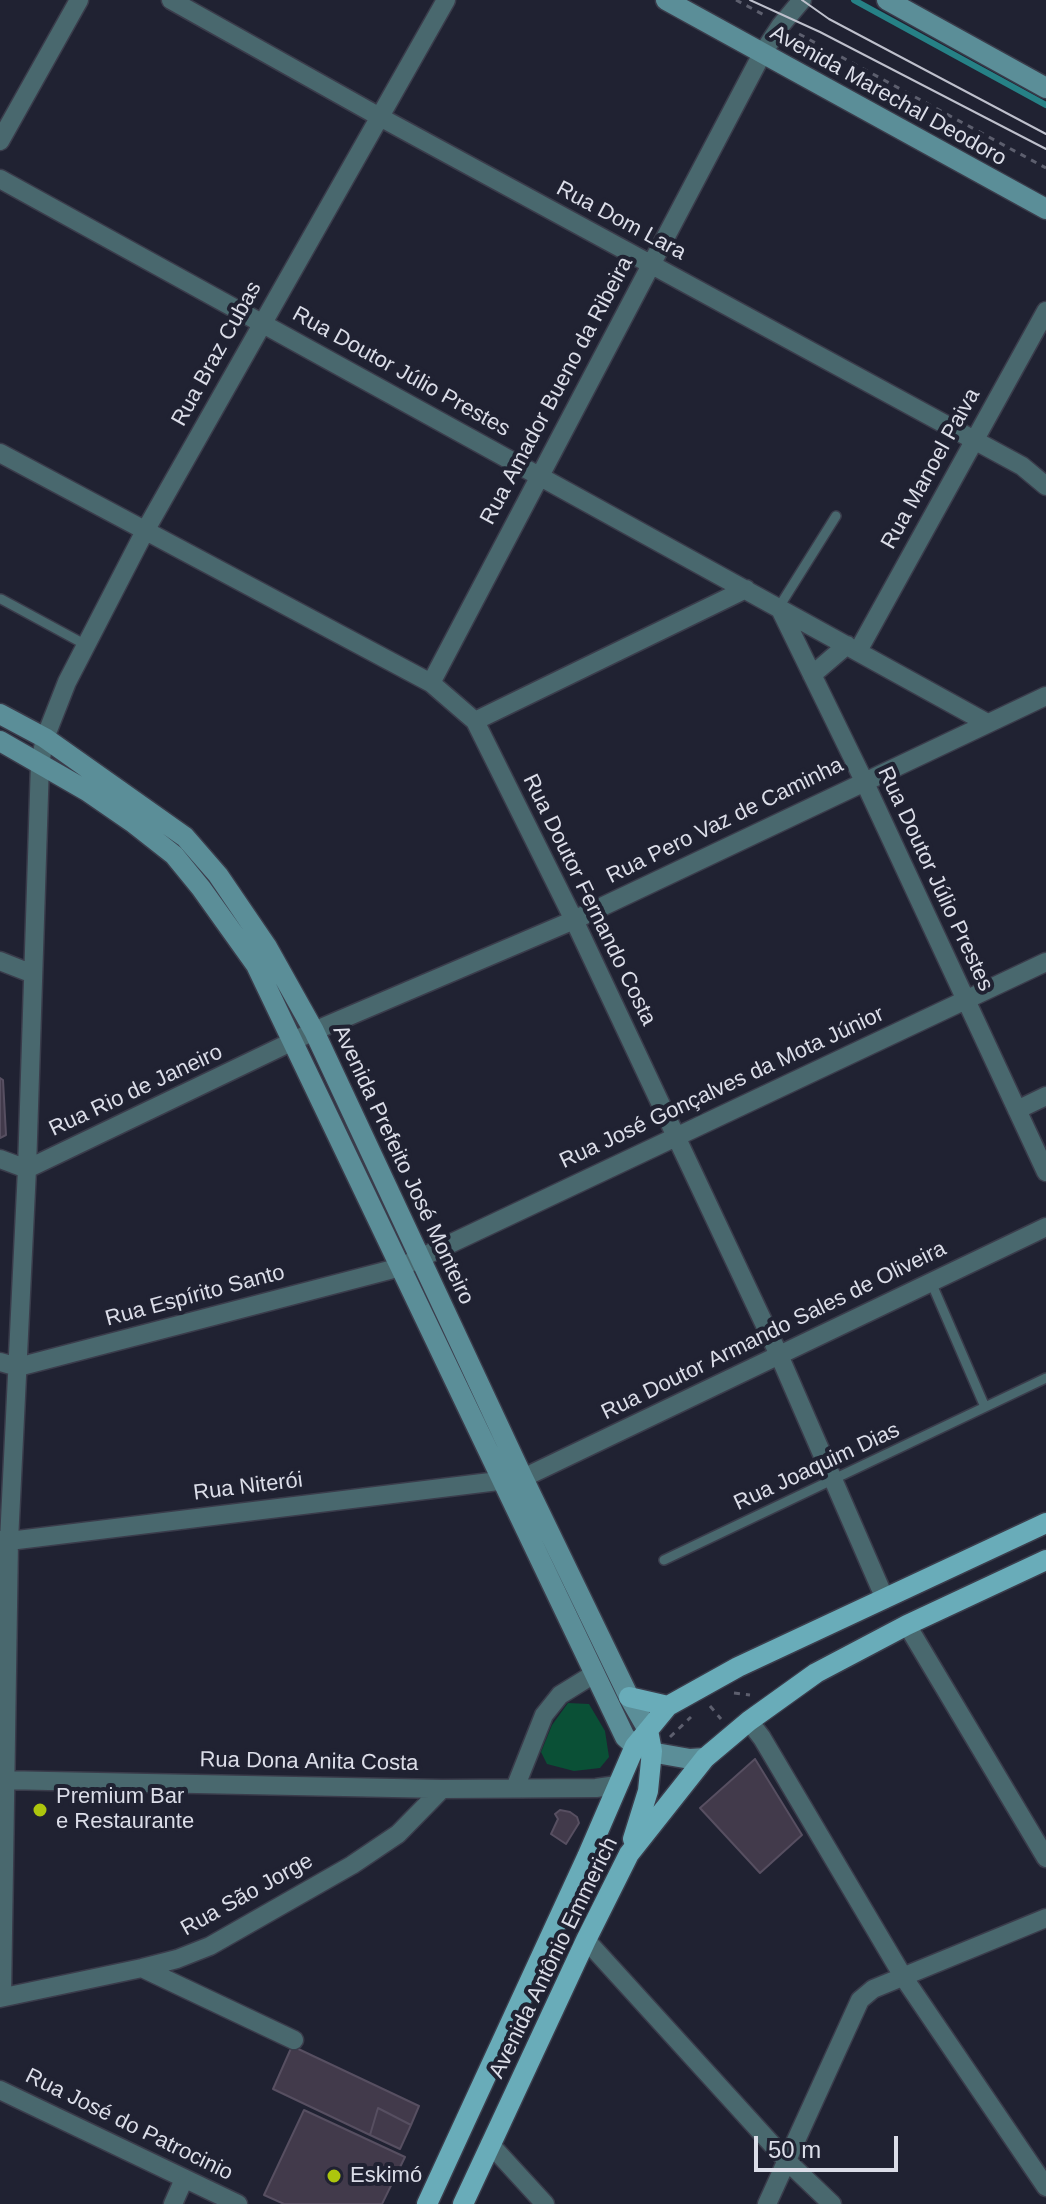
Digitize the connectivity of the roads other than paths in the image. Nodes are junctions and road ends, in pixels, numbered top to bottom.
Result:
1 (79, 0) edge
2 (171, 0) edge
3 (446, 0) edge
4 (666, 0) edge
5 (802, 0) edge
6 (887, 0) edge
7 (762, 54) junction
8 (1046, 88) edge
9 (378, 116) junction
10 (0, 141) edge
11 (0, 179) edge
12 (1046, 209) edge
13 (651, 265) junction
14 (1046, 311) edge
15 (261, 323) junction
16 (974, 440) junction
17 (0, 453) edge
18 (540, 476) junction
19 (1046, 486) edge
20 (836, 516) dead end
21 (145, 531) junction
22 (746, 589) junction
23 (1, 599) edge
24 (779, 607) junction
25 (87, 646) junction
26 (852, 648) junction
27 (812, 675) junction
28 (431, 683) junction
29 (1046, 696) edge
30 (0, 714) edge
31 (475, 721) junction
32 (987, 723) junction
33 (45, 738) junction
34 (0, 741) edge
35 (40, 763) junction
36 (864, 781) junction
37 (574, 920) junction
38 (0, 961) edge
39 (1046, 962) edge
40 (33, 974) junction
41 (964, 1000) junction
42 (314, 1031) junction
43 (292, 1044) junction
44 (1046, 1096) edge
45 (1017, 1110) junction
46 (676, 1137) junction
47 (0, 1159) edge
48 (27, 1169) junction
49 (1046, 1172) edge
50 (1046, 1227) edge
51 (410, 1262) junction
52 (931, 1282) junction
53 (779, 1355) junction
54 (9, 1364) edge
55 (1046, 1378) edge
56 (985, 1407) junction
57 (513, 1480) junction
58 (832, 1480) junction
59 (1046, 1523) edge
60 (5, 1540) edge
61 (664, 1560) dead end
62 (1046, 1560) edge
63 (885, 1599) junction
64 (907, 1625) junction
65 (594, 1674) junction
66 (629, 1697) junction
67 (668, 1706) junction
68 (749, 1721) junction
69 (645, 1743) junction
70 (705, 1758) junction
71 (3, 1780) edge
72 (617, 1785) junction
73 (515, 1788) junction
74 (442, 1789) junction
75 (648, 1791) junction
76 (629, 1854) junction
77 (1046, 1858) edge
78 (1046, 1918) edge
79 (586, 1940) junction
80 (142, 1968) junction
81 (904, 1978) junction
82 (1, 1998) edge
83 (294, 2040) dead end
84 (0, 2090) edge
85 (490, 2144) junction
86 (788, 2162) junction
87 (184, 2179) junction
88 (1046, 2187) edge
89 (173, 2204) edge
90 (238, 2204) edge
91 (427, 2204) edge
92 (463, 2204) edge
93 (545, 2204) edge
94 (767, 2204) edge
95 (832, 2204) edge

1 - 10 street
2 - 9 street, Rua Dom Lara
3 - 9 street, Rua Braz Cubas
4 - 7 main road, Avenida Marechal Deodoro
5 - 7 street, Rua Amador Bueno da Ribeira
6 - 8 main road
7 - 12 main road, Avenida Marechal Deodoro
7 - 13 street, Rua Amador Bueno da Ribeira
9 - 13 street, Rua Dom Lara
9 - 15 street, Rua Braz Cubas
11 - 15 street, Rua Doutor Júlio Prestes
13 - 16 street, Rua Dom Lara
13 - 18 street, Rua Amador Bueno da Ribeira
14 - 16 street, Rua Manoel Paiva
15 - 18 street, Rua Doutor Júlio Prestes
15 - 21 street, Rua Braz Cubas
16 - 19 street, Rua Dom Lara
16 - 26 street, Rua Manoel Paiva
17 - 21 street, Rua Doutor Fernando Costa
18 - 22 street, Rua Doutor Júlio Prestes
18 - 28 street, Rua Amador Bueno da Ribeira
20 - 24 lane
21 - 25 street, Rua Braz Cubas
21 - 28 street, Rua Doutor Fernando Costa
22 - 24 street, Rua Doutor Júlio Prestes
22 - 31 street
23 - 25 lane
24 - 26 street, Rua Doutor Júlio Prestes
24 - 27 street, Rua Doutor Júlio Prestes
25 - 33 street, Rua Braz Cubas
26 - 27 street
26 - 32 street, Rua Doutor Júlio Prestes
27 - 36 street, Rua Doutor Júlio Prestes
28 - 31 street, Rua Doutor Fernando Costa
29 - 32 street, Rua Pero Vaz de Caminha
30 - 33 main road, Avenida Prefeito José Monteiro
31 - 37 street, Rua Doutor Fernando Costa
32 - 36 street, Rua Pero Vaz de Caminha
33 - 35 street, Rua Braz Cubas
33 - 42 main road, Avenida Prefeito José Monteiro
34 - 35 main road, Avenida Prefeito José Monteiro
35 - 40 street, Rua Braz Cubas
35 - 43 main road, Avenida Prefeito José Monteiro
36 - 37 street, Rua Pero Vaz de Caminha
36 - 41 street, Rua Doutor Júlio Prestes
37 - 42 street, Rua Pero Vaz de Caminha
37 - 46 street, Rua Doutor Fernando Costa
38 - 40 street
39 - 41 street, Rua José Gonçalves da Mota Júnior
40 - 48 street, Rua Braz Cubas
41 - 45 street, Rua Doutor Júlio Prestes
41 - 46 street, Rua José Gonçalves da Mota Júnior
42 - 43 street, Rua Pero Vaz de Caminha
42 - 51 main road, Avenida Prefeito José Monteiro
43 - 48 street, Rua Rio de Janeiro
43 - 51 main road, Avenida Prefeito José Monteiro
44 - 45 street
45 - 49 street, Rua Doutor Júlio Prestes
46 - 51 street, Rua José Gonçalves da Mota Júnior
46 - 53 street, Rua Doutor Fernando Costa
47 - 48 street
48 - 54 street, Rua Braz Cubas
50 - 52 street, Rua Doutor Armando Sales de Oliveira
51 - 54 street, Rua Espírito Santo
51 - 57 main road, Avenida Prefeito José Monteiro
52 - 53 street, Rua Doutor Armando Sales de Oliveira
52 - 56 lane
53 - 57 street, Rua Doutor Armando Sales de Oliveira
53 - 58 street, Rua Doutor Fernando Costa
54 - 60 street, Rua Braz Cubas
55 - 56 lane, Rua Joaquim Dias
56 - 58 lane, Rua Joaquim Dias
57 - 60 street, Rua Niterói
57 - 65 main road, Avenida Prefeito José Monteiro
57 - 66 main road, Avenida Prefeito José Monteiro
58 - 61 lane, Rua Joaquim Dias
58 - 63 street, Rua Doutor Fernando Costa
59 - 63 main road
60 - 71 street, Rua Braz Cubas
62 - 64 main road, Avenida Antônio Emmerich
63 - 67 main road
64 - 68 main road, Avenida Antônio Emmerich
64 - 77 street
65 - 69 main road, Avenida Prefeito José Monteiro
65 - 73 street
66 - 67 main road
66 - 69 main road, Avenida Prefeito José Monteiro
67 - 69 main road
68 - 70 main road, Avenida Antônio Emmerich
68 - 81 street
69 - 70 main road
69 - 72 main road, Avenida Antônio Emmerich
69 - 75 main road
70 - 76 main road, Avenida Antônio Emmerich
71 - 74 street, Rua Dona Anita Costa
71 - 82 street, Rua Braz Cubas
72 - 73 street, Rua Dona Anita Costa
72 - 75 main road
72 - 91 main road, Avenida Antônio Emmerich
73 - 74 street, Rua Dona Anita Costa
74 - 80 street, Rua São Jorge
75 - 76 main road
76 - 79 main road, Avenida Antônio Emmerich
78 - 81 street
79 - 85 main road, Avenida Antônio Emmerich
79 - 86 street
80 - 82 street, Rua São Jorge
80 - 83 street
81 - 86 street
81 - 88 street
84 - 87 street, Rua José do Patrocinio
85 - 92 main road, Avenida Antônio Emmerich
85 - 93 street
86 - 94 street
86 - 95 street
87 - 89 street
87 - 90 street, Rua José do Patrocinio

